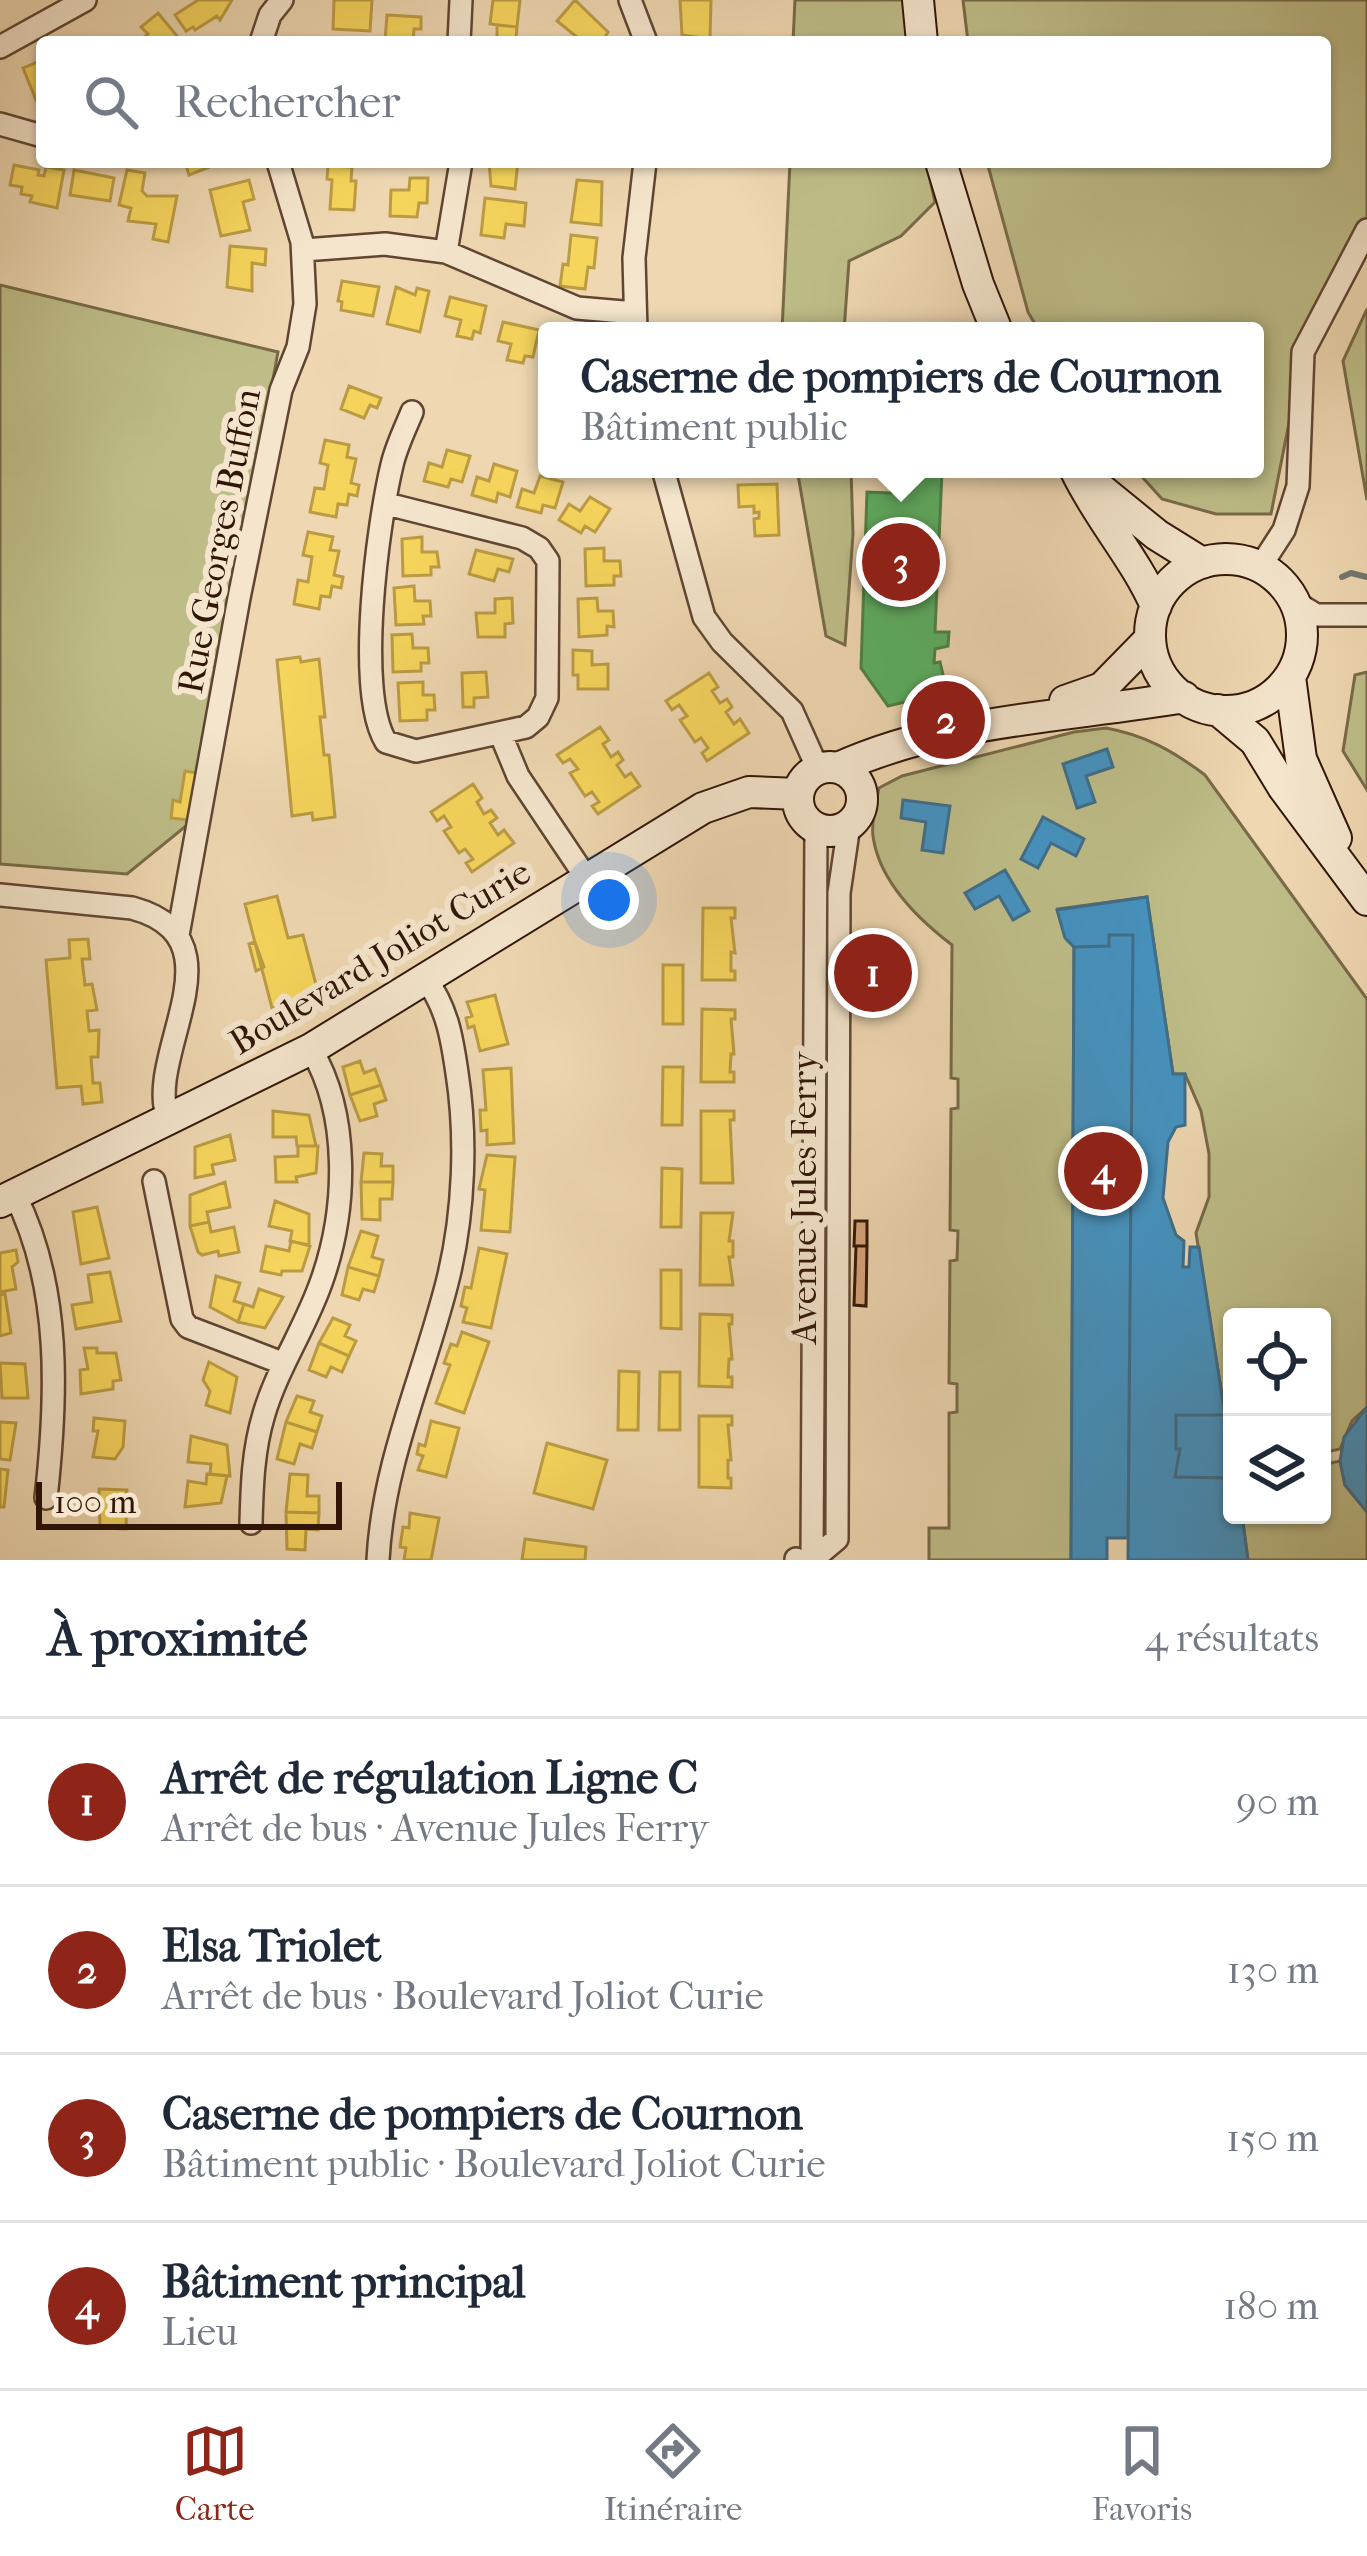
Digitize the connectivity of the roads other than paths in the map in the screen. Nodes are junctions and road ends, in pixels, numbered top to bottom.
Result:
1 (85, 0) edge
2 (282, 0) edge
3 (461, 0) edge
4 (630, 0) edge
5 (918, 0) edge
6 (263, 36) edge
7 (459, 36) edge
8 (644, 36) edge
9 (921, 36) edge
10 (0, 47) edge
11 (0, 124) edge
12 (36, 134) edge
13 (281, 168) edge
14 (460, 168) edge
15 (644, 168) edge
16 (943, 168) edge
17 (1367, 230) edge
18 (304, 250) junction
19 (446, 251) junction
20 (636, 322) edge
21 (993, 322) edge
22 (412, 412) dead end
23 (666, 478) edge
24 (1080, 478) edge
25 (1087, 478) edge
26 (387, 504) junction
27 (1202, 563) junction
28 (1260, 567) junction
29 (1295, 602) junction
30 (1156, 606) junction
31 (1367, 615) edge
32 (1150, 639) junction
33 (1290, 677) junction
34 (1184, 698) junction
35 (1218, 710) junction
36 (1027, 716) junction
37 (501, 735) junction
38 (828, 779) junction
39 (849, 825) junction
40 (816, 827) junction
41 (587, 878) junction
42 (1363, 894) edge
43 (0, 895) edge
44 (178, 935) junction
45 (425, 978) junction
46 (311, 1049) junction
47 (169, 1121) junction
48 (154, 1181) dead end
49 (7, 1199) edge
50 (282, 1363) junction
51 (46, 1498) dead end
52 (251, 1523) dead end
53 (378, 1560) edge
54 (812, 1560) edge

1 - 10 street
2 - 6 street
3 - 7 street
4 - 8 street
5 - 9 street
11 - 12 street
13 - 18 street, Rue Georges Buffon
14 - 19 street
15 - 20 street
16 - 21 street
17 - 28 street
18 - 19 street
18 - 44 street, Rue Georges Buffon
19 - 20 street
22 - 26 street
23 - 38 street
24 - 30 street
25 - 27 street
26 - 37 street
26 - 37 street
27 - 28 street
27 - 30 street
28 - 29 street
29 - 31 street
29 - 33 street
30 - 32 street
32 - 34 street
32 - 36 street, Boulevard Joliot Curie
33 - 35 street
33 - 42 street
34 - 35 street
34 - 36 street, Boulevard Joliot Curie
35 - 42 street
36 - 38 street, Boulevard Joliot Curie
37 - 41 street
38 - 39 street
38 - 40 street
38 - 41 street, Boulevard Joliot Curie
39 - 40 street
39 - 54 street, Avenue Jules Ferry
40 - 54 street, Avenue Jules Ferry
41 - 45 street, Boulevard Joliot Curie
43 - 44 street
44 - 47 street, Rue Georges Buffon
45 - 46 street, Boulevard Joliot Curie
45 - 53 street
46 - 47 street, Boulevard Joliot Curie
46 - 50 street
47 - 49 street, Boulevard Joliot Curie
48 - 50 street
49 - 51 street
50 - 52 street

